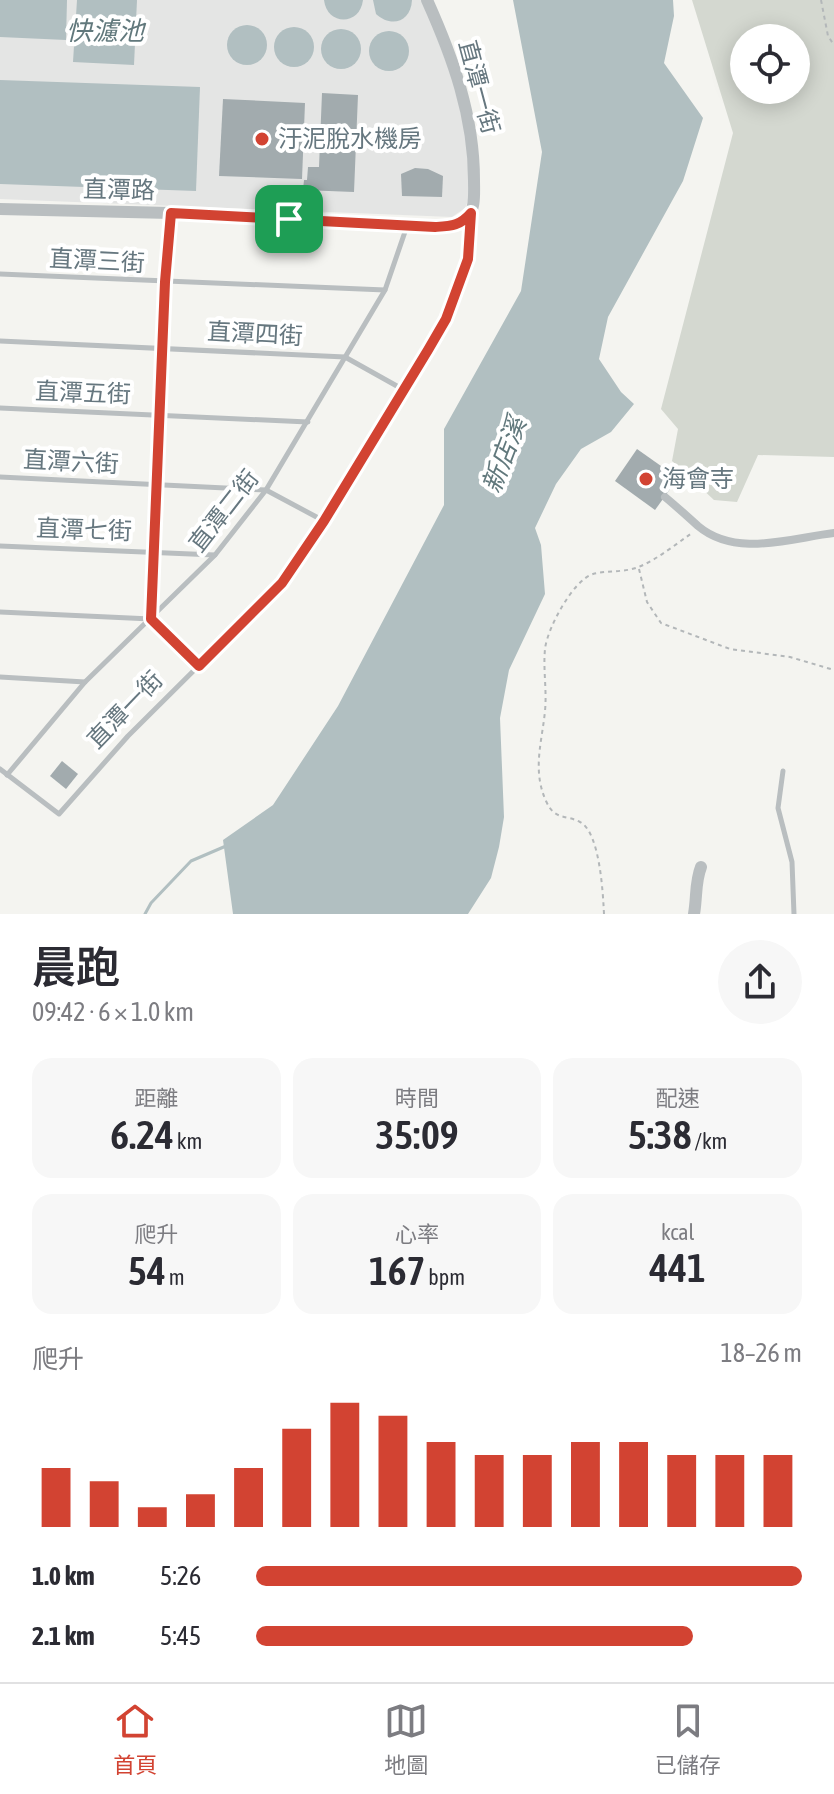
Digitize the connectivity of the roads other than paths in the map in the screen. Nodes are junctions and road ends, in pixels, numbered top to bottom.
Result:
1 (427, 0) edge
2 (0, 209) edge
3 (171, 213) junction
4 (471, 213) junction
5 (407, 225) junction
6 (0, 274) edge
7 (165, 282) junction
8 (385, 290) junction
9 (0, 341) edge
10 (163, 348) junction
11 (345, 357) junction
12 (404, 390) junction
13 (0, 408) edge
14 (161, 414) junction
15 (308, 422) junction
16 (0, 477) edge
17 (157, 484) junction
18 (266, 490) junction
19 (665, 497) dead end
20 (324, 521) junction
21 (834, 533) edge
22 (0, 546) edge
23 (154, 551) junction
24 (215, 555) junction
25 (0, 612) edge
26 (151, 619) junction
27 (199, 666) junction
28 (0, 677) edge
29 (85, 682) junction
30 (0, 769) edge
31 (783, 771) dead end
32 (7, 775) junction
33 (701, 867) dead end
34 (694, 914) edge
35 (794, 914) edge

1 - 4 street, 直潭一街
2 - 3 street, 直潭路
3 - 5 street, 直潭路
3 - 7 lane
4 - 5 street, 直潭路
4 - 12 lane, 直潭一街
5 - 8 lane, 直潭二街
6 - 7 lane, 直潭三街
7 - 8 lane, 直潭三街
7 - 10 lane
8 - 11 lane, 直潭二街
9 - 10 lane, 直潭四街
10 - 11 lane, 直潭四街
10 - 14 lane
11 - 12 lane, 直潭四街
11 - 15 lane, 直潭二街
12 - 20 lane, 直潭一街
13 - 14 lane, 直潭五街
14 - 15 lane, 直潭五街
14 - 17 lane
15 - 18 lane, 直潭二街
16 - 17 lane, 直潭六街
17 - 18 lane, 直潭六街
17 - 23 lane
18 - 20 lane, 直潭六街
18 - 24 lane, 直潭二街
19 - 21 street
20 - 27 lane, 直潭一街
22 - 23 lane, 直潭七街
23 - 24 lane, 直潭七街
23 - 26 lane
24 - 26 lane, 直潭二街
25 - 26 lane
26 - 27 lane
26 - 29 lane, 直潭二街
27 - 32 lane, 直潭一街
28 - 29 lane
29 - 32 lane, 直潭二街
30 - 32 lane
31 - 35 lane
33 - 34 street

